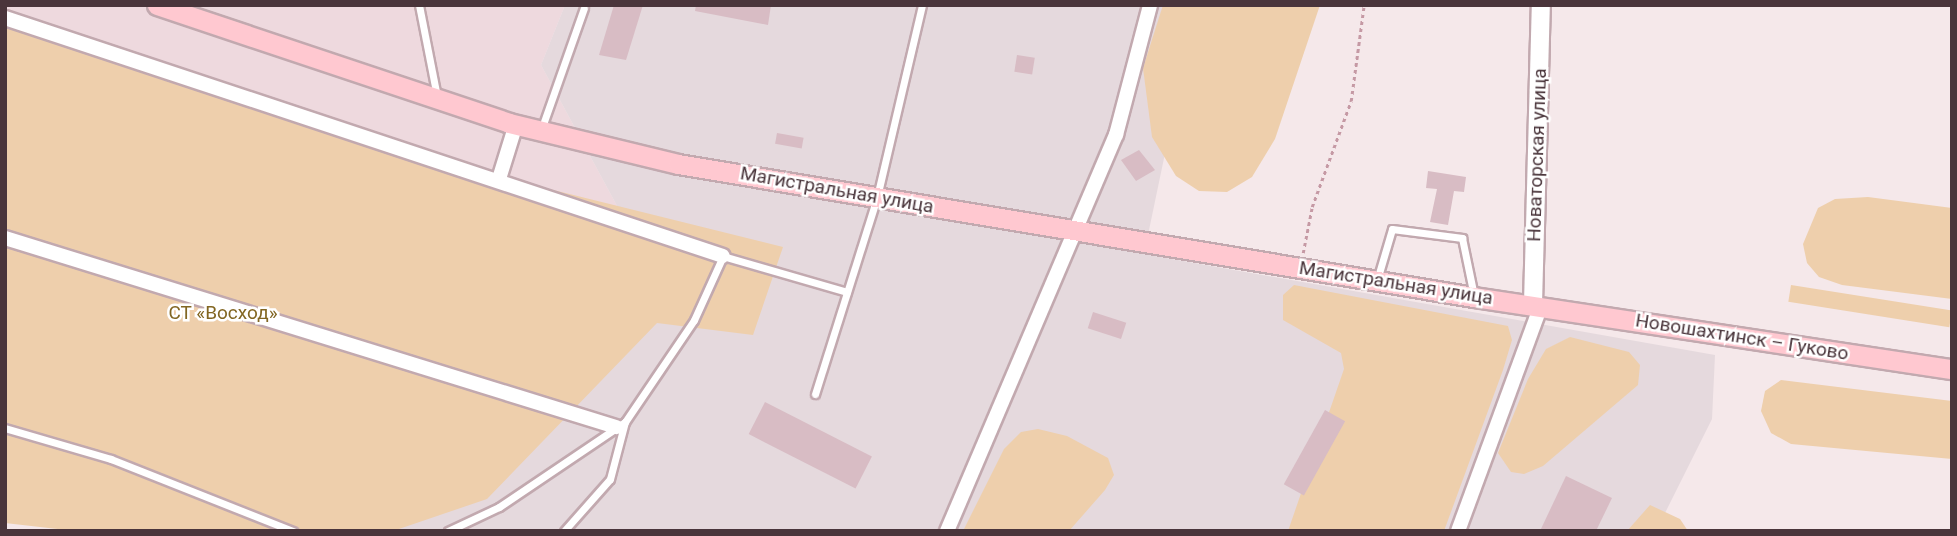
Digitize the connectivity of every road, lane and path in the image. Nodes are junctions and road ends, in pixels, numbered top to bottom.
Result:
1 (157, 5) edge
2 (419, 5) edge
3 (922, 5) edge
4 (1150, 5) edge
5 (1364, 5) edge
6 (1541, 5) edge
7 (584, 8) dead end
8 (5, 18) edge
9 (437, 99) junction
10 (516, 124) junction
11 (540, 131) junction
12 (499, 179) junction
13 (877, 197) junction
14 (1077, 229) junction
15 (5, 238) edge
16 (723, 256) junction
17 (1300, 267) junction
18 (1377, 280) junction
19 (847, 292) junction
20 (1474, 297) junction
21 (1537, 305) junction
22 (1952, 369) edge
23 (815, 394) dead end
24 (621, 424) junction
25 (5, 428) edge
26 (293, 531) edge
27 (448, 531) edge
28 (565, 531) edge
29 (947, 531) edge
30 (1458, 531) edge

1 - 9 main road, Магистральная улица
2 - 9 lane
3 - 13 lane
4 - 14 street
5 - 17 path
6 - 21 street, Новаторская улица
7 - 11 lane
8 - 12 street
9 - 10 main road, Магистральная улица
10 - 11 main road, Магистральная улица
10 - 12 street
11 - 13 main road, Магистральная улица
12 - 16 street
13 - 14 main road, Магистральная улица
13 - 19 lane
14 - 17 main road, Магистральная улица
14 - 29 street
15 - 24 street
16 - 19 lane
16 - 24 lane
17 - 18 main road, Магистральная улица
18 - 20 main road, Магистральная улица
18 - 20 lane
19 - 23 lane
20 - 21 main road, Магистральная улица
21 - 22 main road, Новошахтинск – Гуково
21 - 30 street
24 - 27 lane
24 - 28 lane
25 - 26 lane

